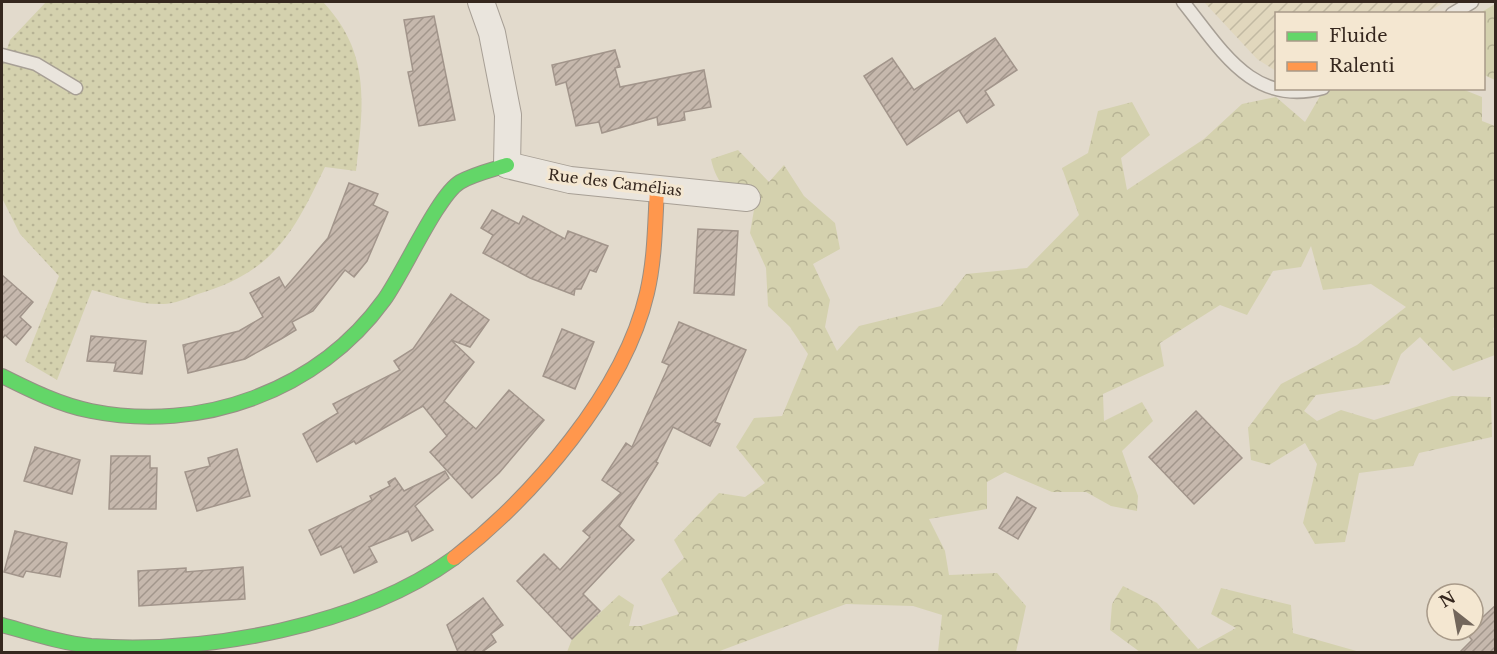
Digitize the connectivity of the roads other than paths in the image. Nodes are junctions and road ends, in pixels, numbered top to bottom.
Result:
1 (481, 2) edge
2 (1183, 2) edge
3 (1472, 2) edge
4 (1455, 12) edge
5 (2, 55) edge
6 (76, 88) dead end
7 (1275, 90) edge
8 (1275, 90) edge
9 (1313, 90) edge
10 (507, 165) junction
11 (657, 189) junction
12 (747, 198) dead end
13 (2, 375) edge
14 (2, 625) edge

1 - 10 street
2 - 8 lane
3 - 4 lane
5 - 6 lane
7 - 9 lane
10 - 11 street, Rue des Camélias
10 - 13 street
11 - 12 street, Rue des Camélias
11 - 14 street

